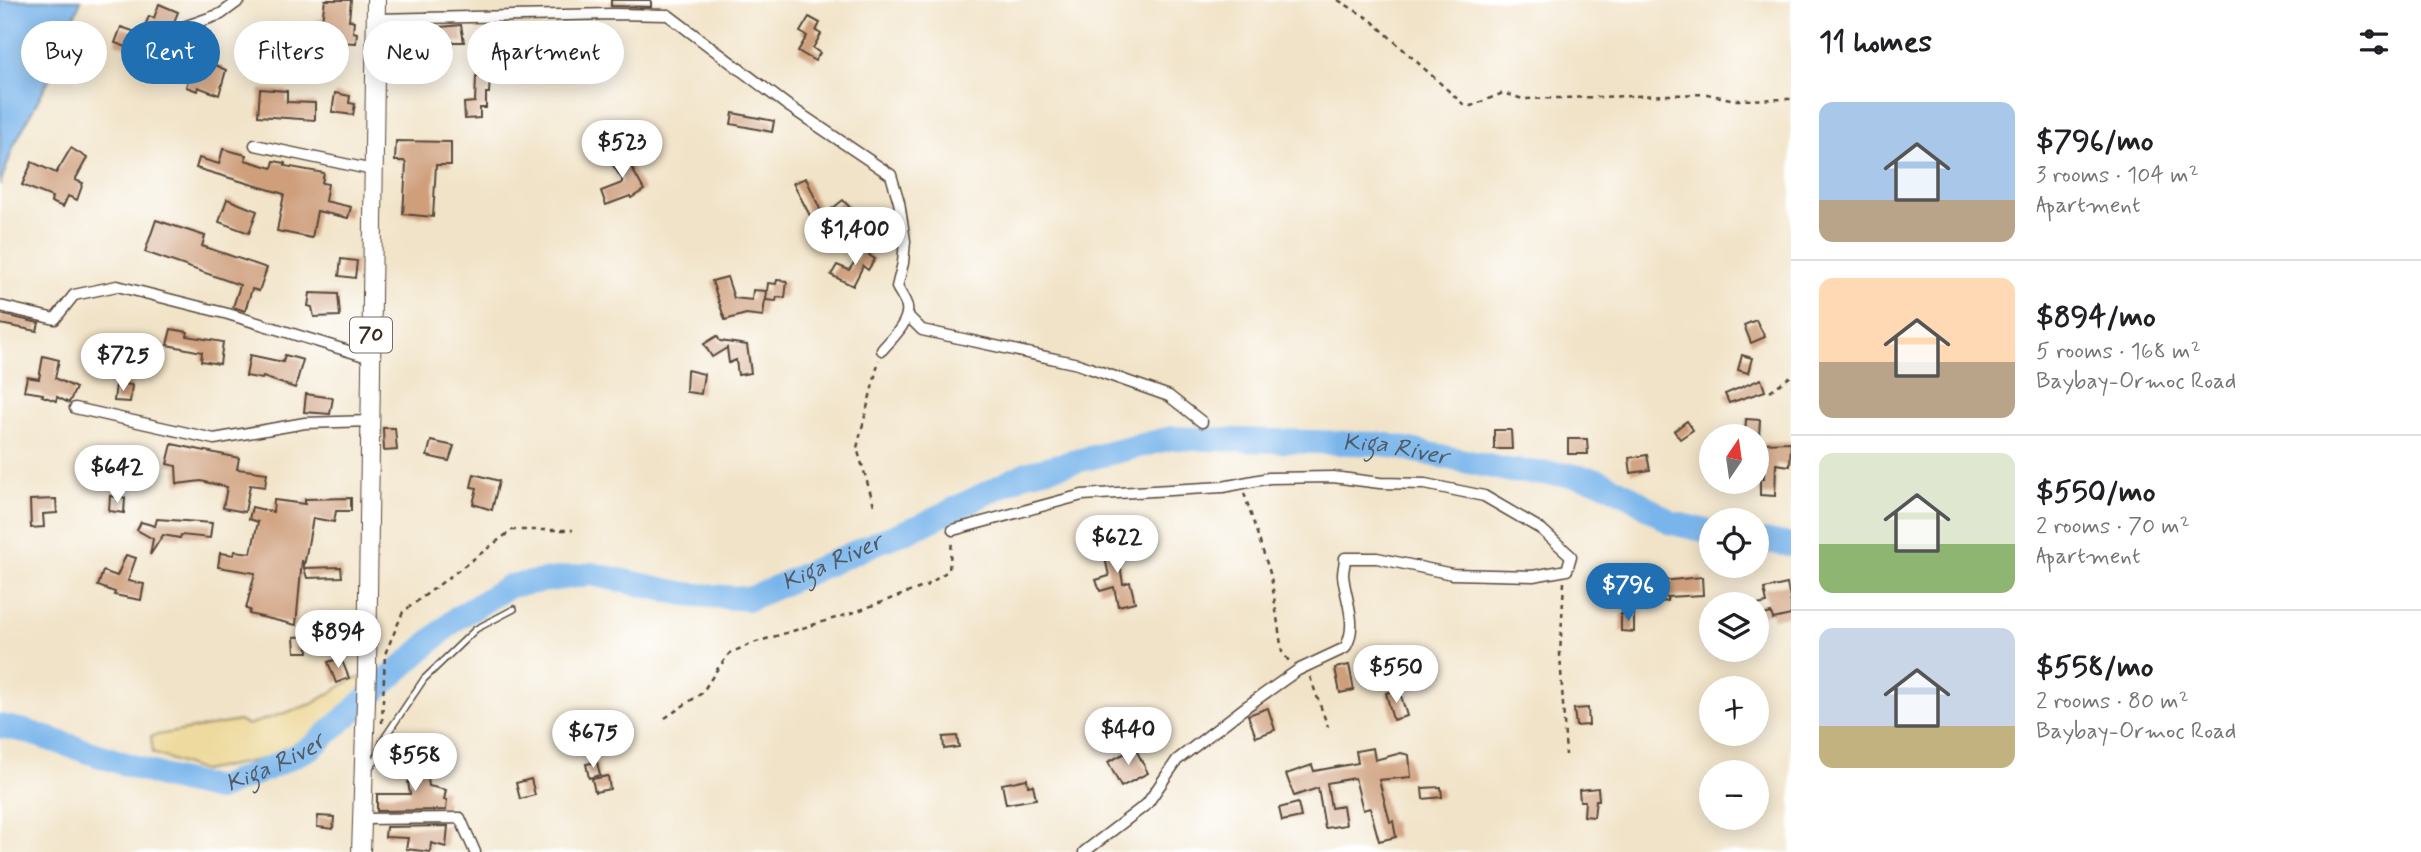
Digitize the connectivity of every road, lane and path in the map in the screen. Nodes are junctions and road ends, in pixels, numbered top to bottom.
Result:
1 (240, 0) edge
2 (376, 0) edge
3 (613, 0) edge
4 (1338, 0) edge
5 (613, 14) junction
6 (375, 19) junction
7 (203, 21) edge
8 (1791, 99) edge
9 (254, 145) dead end
10 (373, 170) junction
11 (0, 306) edge
12 (907, 315) junction
13 (882, 350) joint
14 (371, 358) junction
15 (1791, 376) edge
16 (1770, 391) dead end
17 (75, 408) dead end
18 (370, 421) junction
19 (1202, 422) dead end
20 (1242, 484) junction
21 (874, 505) dead end
22 (573, 530) dead end
23 (953, 530) joint
24 (1564, 572) junction
25 (514, 609) dead end
26 (1297, 670) junction
27 (665, 718) dead end
28 (1328, 727) dead end
29 (382, 734) dead end
30 (1566, 755) dead end
31 (364, 767) junction
32 (361, 819) junction
33 (361, 852) edge
34 (475, 852) edge
35 (1084, 852) edge

1 - 7 street
2 - 6 highway, 70
3 - 5 street
4 - 8 path
5 - 6 street
5 - 12 street
6 - 10 highway, 70
9 - 10 street
10 - 14 highway, 70
11 - 14 street
12 - 13 street
12 - 19 street
13 - 21 path
14 - 18 highway, 70
15 - 16 path
17 - 18 street
18 - 31 highway, 70
20 - 23 street
20 - 24 street
20 - 26 path
22 - 29 path
23 - 27 path
24 - 26 street
24 - 30 path
25 - 31 lane
26 - 28 path
26 - 35 street
31 - 32 highway, 70
32 - 33 highway, 70
32 - 34 street

